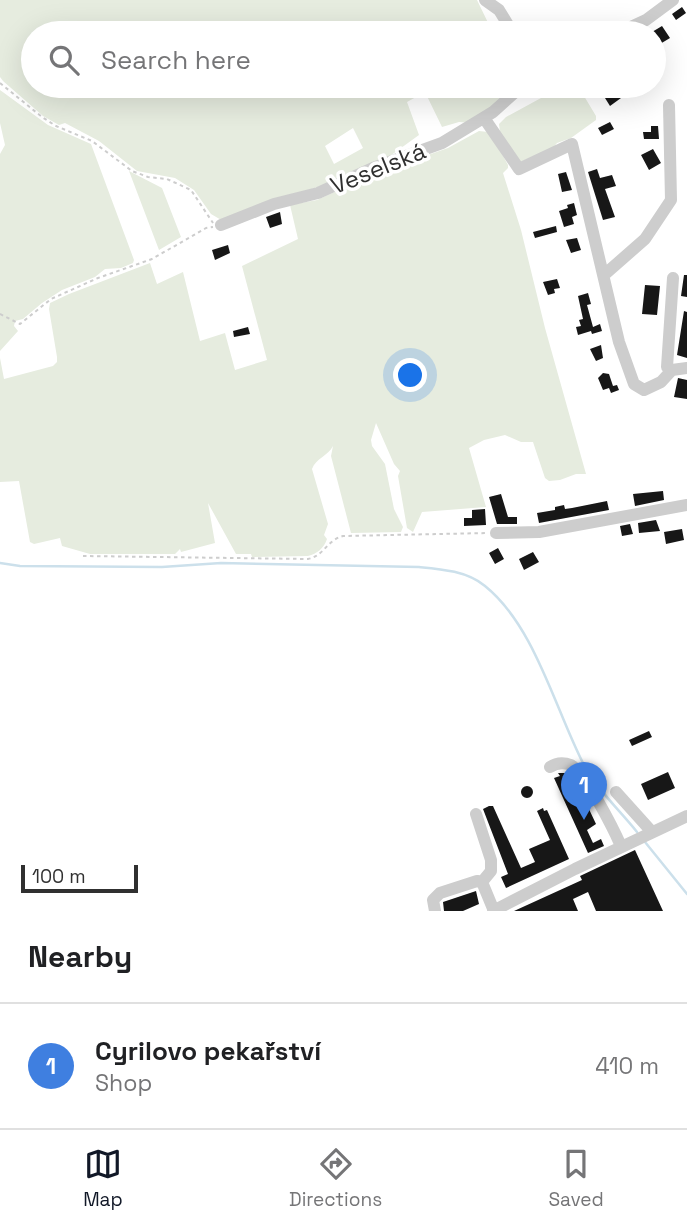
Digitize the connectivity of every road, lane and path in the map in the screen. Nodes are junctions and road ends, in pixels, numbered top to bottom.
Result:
1 (485, 0) edge
2 (673, 0) edge
3 (506, 21) edge
4 (644, 21) edge
5 (0, 83) edge
6 (508, 98) edge
7 (669, 105) dead end
8 (484, 118) junction
9 (221, 225) dead end
10 (604, 275) junction
11 (673, 278) dead end
12 (0, 314) edge
13 (687, 368) edge
14 (672, 370) junction
15 (687, 505) edge
16 (496, 533) joint
17 (83, 556) dead end
18 (550, 767) dead end
19 (616, 792) dead end
20 (475, 814) dead end
21 (687, 816) edge
22 (652, 832) junction
23 (621, 846) junction
24 (482, 882) junction
25 (435, 911) edge
26 (494, 911) edge

1 - 3 street
2 - 4 street
5 - 12 path
6 - 8 street, Veselská
7 - 10 street
8 - 9 street, Veselská
8 - 10 street
10 - 14 street
11 - 14 street
13 - 14 street
15 - 16 street
16 - 17 path
18 - 23 street
19 - 22 street
20 - 24 street
21 - 22 street
22 - 23 street
23 - 26 street
24 - 25 street
24 - 26 street

